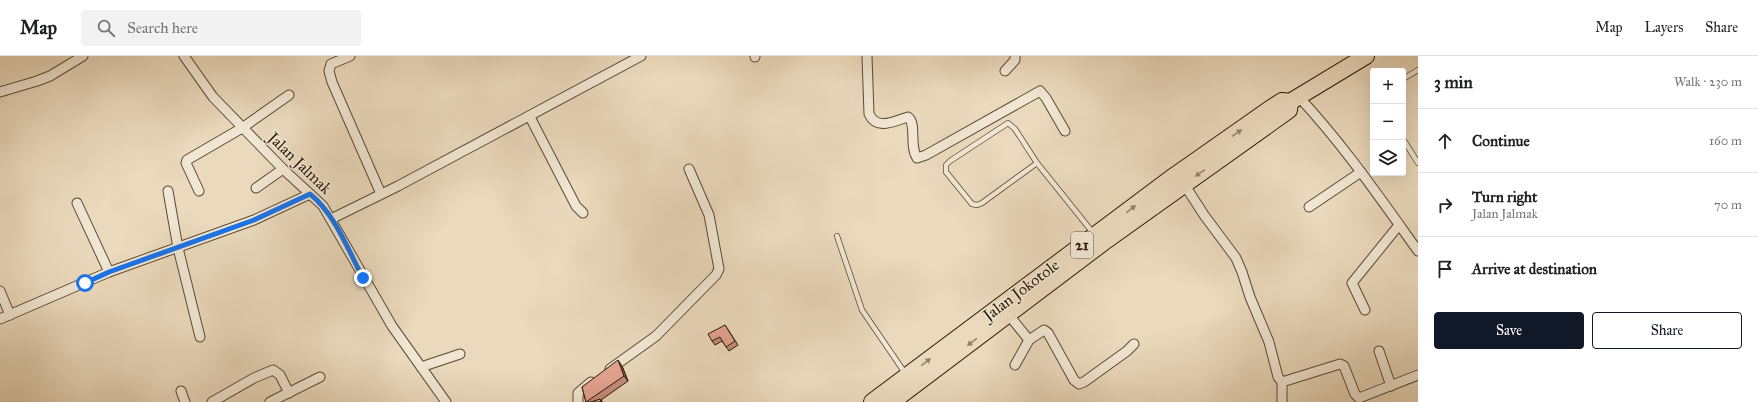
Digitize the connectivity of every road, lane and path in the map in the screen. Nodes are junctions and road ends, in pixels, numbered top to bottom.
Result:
1 (82, 56) edge
2 (184, 56) edge
3 (350, 56) edge
4 (622, 56) edge
5 (641, 56) edge
6 (867, 56) edge
7 (1015, 56) edge
8 (1366, 56) edge
9 (627, 65) junction
10 (1418, 70) edge
11 (1005, 72) dead end
12 (1406, 76) edge
13 (0, 92) edge
14 (289, 95) dead end
15 (1294, 99) junction
16 (530, 117) junction
17 (242, 128) junction
18 (1065, 131) dead end
19 (1404, 140) edge
20 (1223, 149) junction
21 (1037, 163) junction
22 (1418, 163) edge
23 (283, 169) junction
24 (689, 169) dead end
25 (1361, 172) junction
26 (1184, 184) junction
27 (256, 188) dead end
28 (168, 191) dead end
29 (199, 191) dead end
30 (310, 194) junction
31 (381, 194) junction
32 (77, 203) dead end
33 (1309, 207) dead end
34 (583, 213) dead end
35 (331, 219) junction
36 (1399, 225) junction
37 (837, 236) dead end
38 (1095, 236) junction
39 (178, 248) junction
40 (1418, 252) edge
41 (109, 272) junction
42 (0, 291) edge
43 (1365, 310) dead end
44 (1008, 314) junction
45 (10, 315) junction
46 (0, 319) edge
47 (200, 337) dead end
48 (1029, 340) junction
49 (1134, 344) dead end
50 (1379, 351) dead end
51 (460, 354) dead end
52 (1015, 365) dead end
53 (421, 367) junction
54 (908, 376) junction
55 (1418, 376) edge
56 (320, 377) dead end
57 (1282, 382) junction
58 (1391, 386) junction
59 (181, 391) dead end
60 (289, 393) junction
61 (443, 401) edge
62 (185, 402) edge
63 (212, 402) edge
64 (270, 402) edge
65 (578, 402) edge
66 (872, 402) edge
67 (892, 402) edge
68 (1282, 402) edge

1 - 13 street
2 - 17 street, Jalan Jalmak
3 - 31 street
4 - 9 street
5 - 9 street
6 - 18 street
7 - 11 street
8 - 15 highway, Jalan Jokotole / 21
9 - 16 street
10 - 12 lane
14 - 17 street
15 - 20 highway, Jalan Jokotole / 21
15 - 25 street
16 - 31 street
16 - 34 street
17 - 23 street, Jalan Jalmak
17 - 29 street
19 - 22 lane
20 -> 26 highway, Jalan Jokotole / 21
38 -> 20 highway, Jalan Jokotole / 21
21 - 21 lane
21 - 38 lane
23 - 27 street
23 - 30 street, Jalan Jalmak
24 - 65 street
25 - 33 street
25 - 36 street
26 - 44 highway, Jalan Jokotole / 21
26 - 57 street
28 - 39 street
30 - 35 street, Jalan Jalmak
30 - 39 street
31 - 35 street
32 - 41 street
35 - 53 street, Jalan Jalmak
36 - 40 street
36 - 43 street
37 - 54 lane
54 -> 38 highway, Jalan Jokotole / 21
39 - 41 street
39 - 47 street
41 - 45 street
42 - 45 street
44 - 48 street
44 -> 67 highway, Jalan Jokotole / 21
45 - 46 street
48 - 49 street
48 - 52 street
50 - 58 street
51 - 53 street
53 - 61 street, Jalan Jalmak
54 - 66 highway, Jalan Jokotole / 21
55 - 58 street
56 - 60 street
57 - 58 street
57 - 68 street
59 - 62 street
60 - 63 street
60 - 64 street

